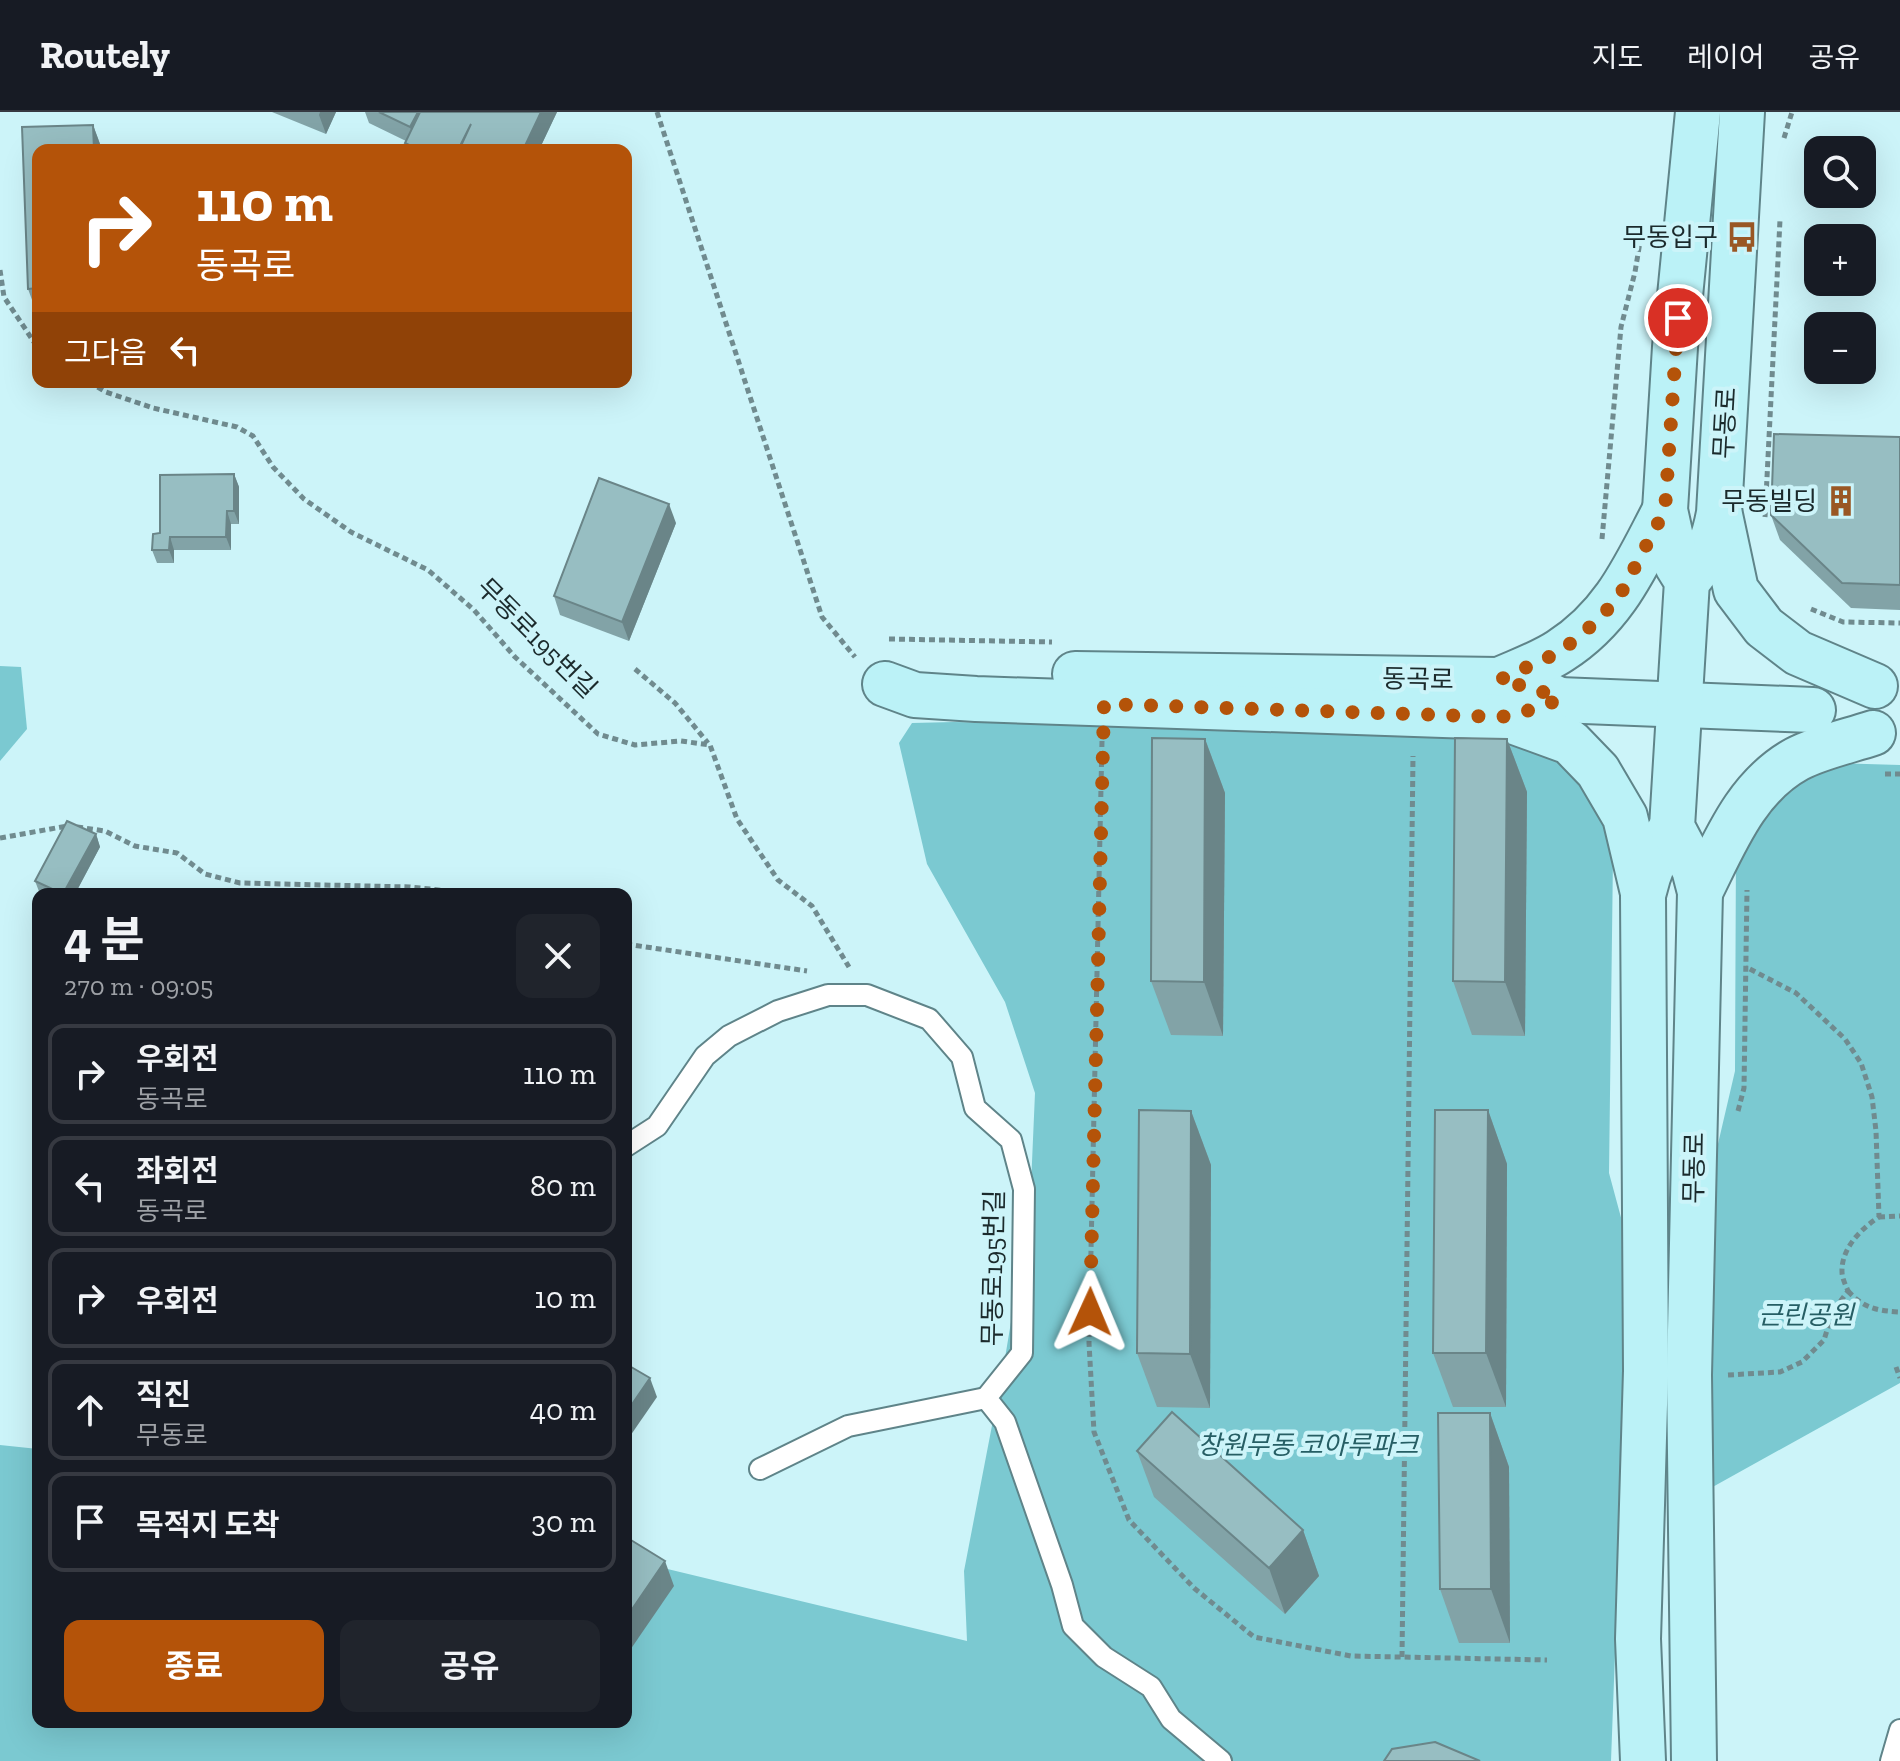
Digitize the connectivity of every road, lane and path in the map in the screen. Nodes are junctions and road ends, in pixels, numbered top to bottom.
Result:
1 (657, 112) edge
2 (1698, 112) edge
3 (1742, 112) edge
4 (1792, 112) edge
5 (1784, 152) dead end
6 (1645, 215) dead end
7 (1780, 215) dead end
8 (0, 270) edge
9 (32, 339) edge
10 (99, 388) edge
11 (1665, 510) junction
12 (1719, 513) junction
13 (1764, 531) dead end
14 (1601, 553) dead end
15 (1687, 581) junction
16 (1804, 604) dead end
17 (1900, 623) edge
18 (889, 639) dead end
19 (1063, 642) dead end
20 (635, 669) dead end
21 (885, 684) junction
22 (1888, 686) edge
23 (1500, 698) junction
24 (1104, 704) junction
25 (1679, 704) junction
26 (1813, 710) junction
27 (711, 747) junction
28 (1881, 747) edge
29 (1413, 756) dead end
30 (1900, 774) edge
31 (1672, 827) junction
32 (0, 838) edge
33 (1747, 877) dead end
34 (420, 888) edge
35 (1700, 892) junction
36 (1643, 895) junction
37 (632, 945) edge
38 (1746, 967) junction
39 (810, 971) dead end
40 (867, 995) junction
41 (1737, 1115) dead end
42 (632, 1142) edge
43 (1900, 1216) edge
44 (1879, 1217) junction
45 (1848, 1291) junction
46 (1900, 1312) edge
47 (1896, 1367) dead end
48 (1723, 1375) dead end
49 (1900, 1378) edge
50 (986, 1398) junction
51 (760, 1469) dead end
52 (1402, 1657) junction
53 (1547, 1660) dead end
54 (1900, 1730) edge
55 (1221, 1761) edge
56 (1643, 1761) edge
57 (1694, 1761) edge
58 (1891, 1761) edge

1 - 21 path
2 - 11 main road, 무동로
3 - 12 main road, 무동로
4 - 5 path
6 - 14 path
7 - 13 path
8 - 9 path
10 - 27 path, 무동로195번길
11 - 15 main road, 무동로
11 - 23 main road
12 - 15 main road, 무동로
12 - 22 main road
15 - 25 main road, 무동로
16 - 17 path
18 - 19 path
20 - 27 path
21 - 23 main road, 동곡로
21 - 24 main road, 동곡로
22 - 26 main road
23 - 24 main road, 동곡로
23 - 25 main road, 동곡로
23 - 36 main road
24 - 52 path
25 - 26 main road
25 - 31 main road, 무동로
26 - 28 main road
27 - 40 path
28 - 30 path
28 - 35 main road
29 - 52 path
31 - 35 main road, 무동로
31 - 36 main road
32 - 34 path
33 - 38 path
35 - 57 main road, 무동로
36 - 56 main road, 무동로
37 - 39 path
38 - 41 path
38 - 44 path
40 - 42 lane, 무동로195번길
40 - 50 lane, 무동로195번길
43 - 44 path
44 - 45 path
45 - 46 path
45 - 48 path
47 - 49 path
50 - 51 lane
50 - 55 lane
52 - 53 path
54 - 58 lane

